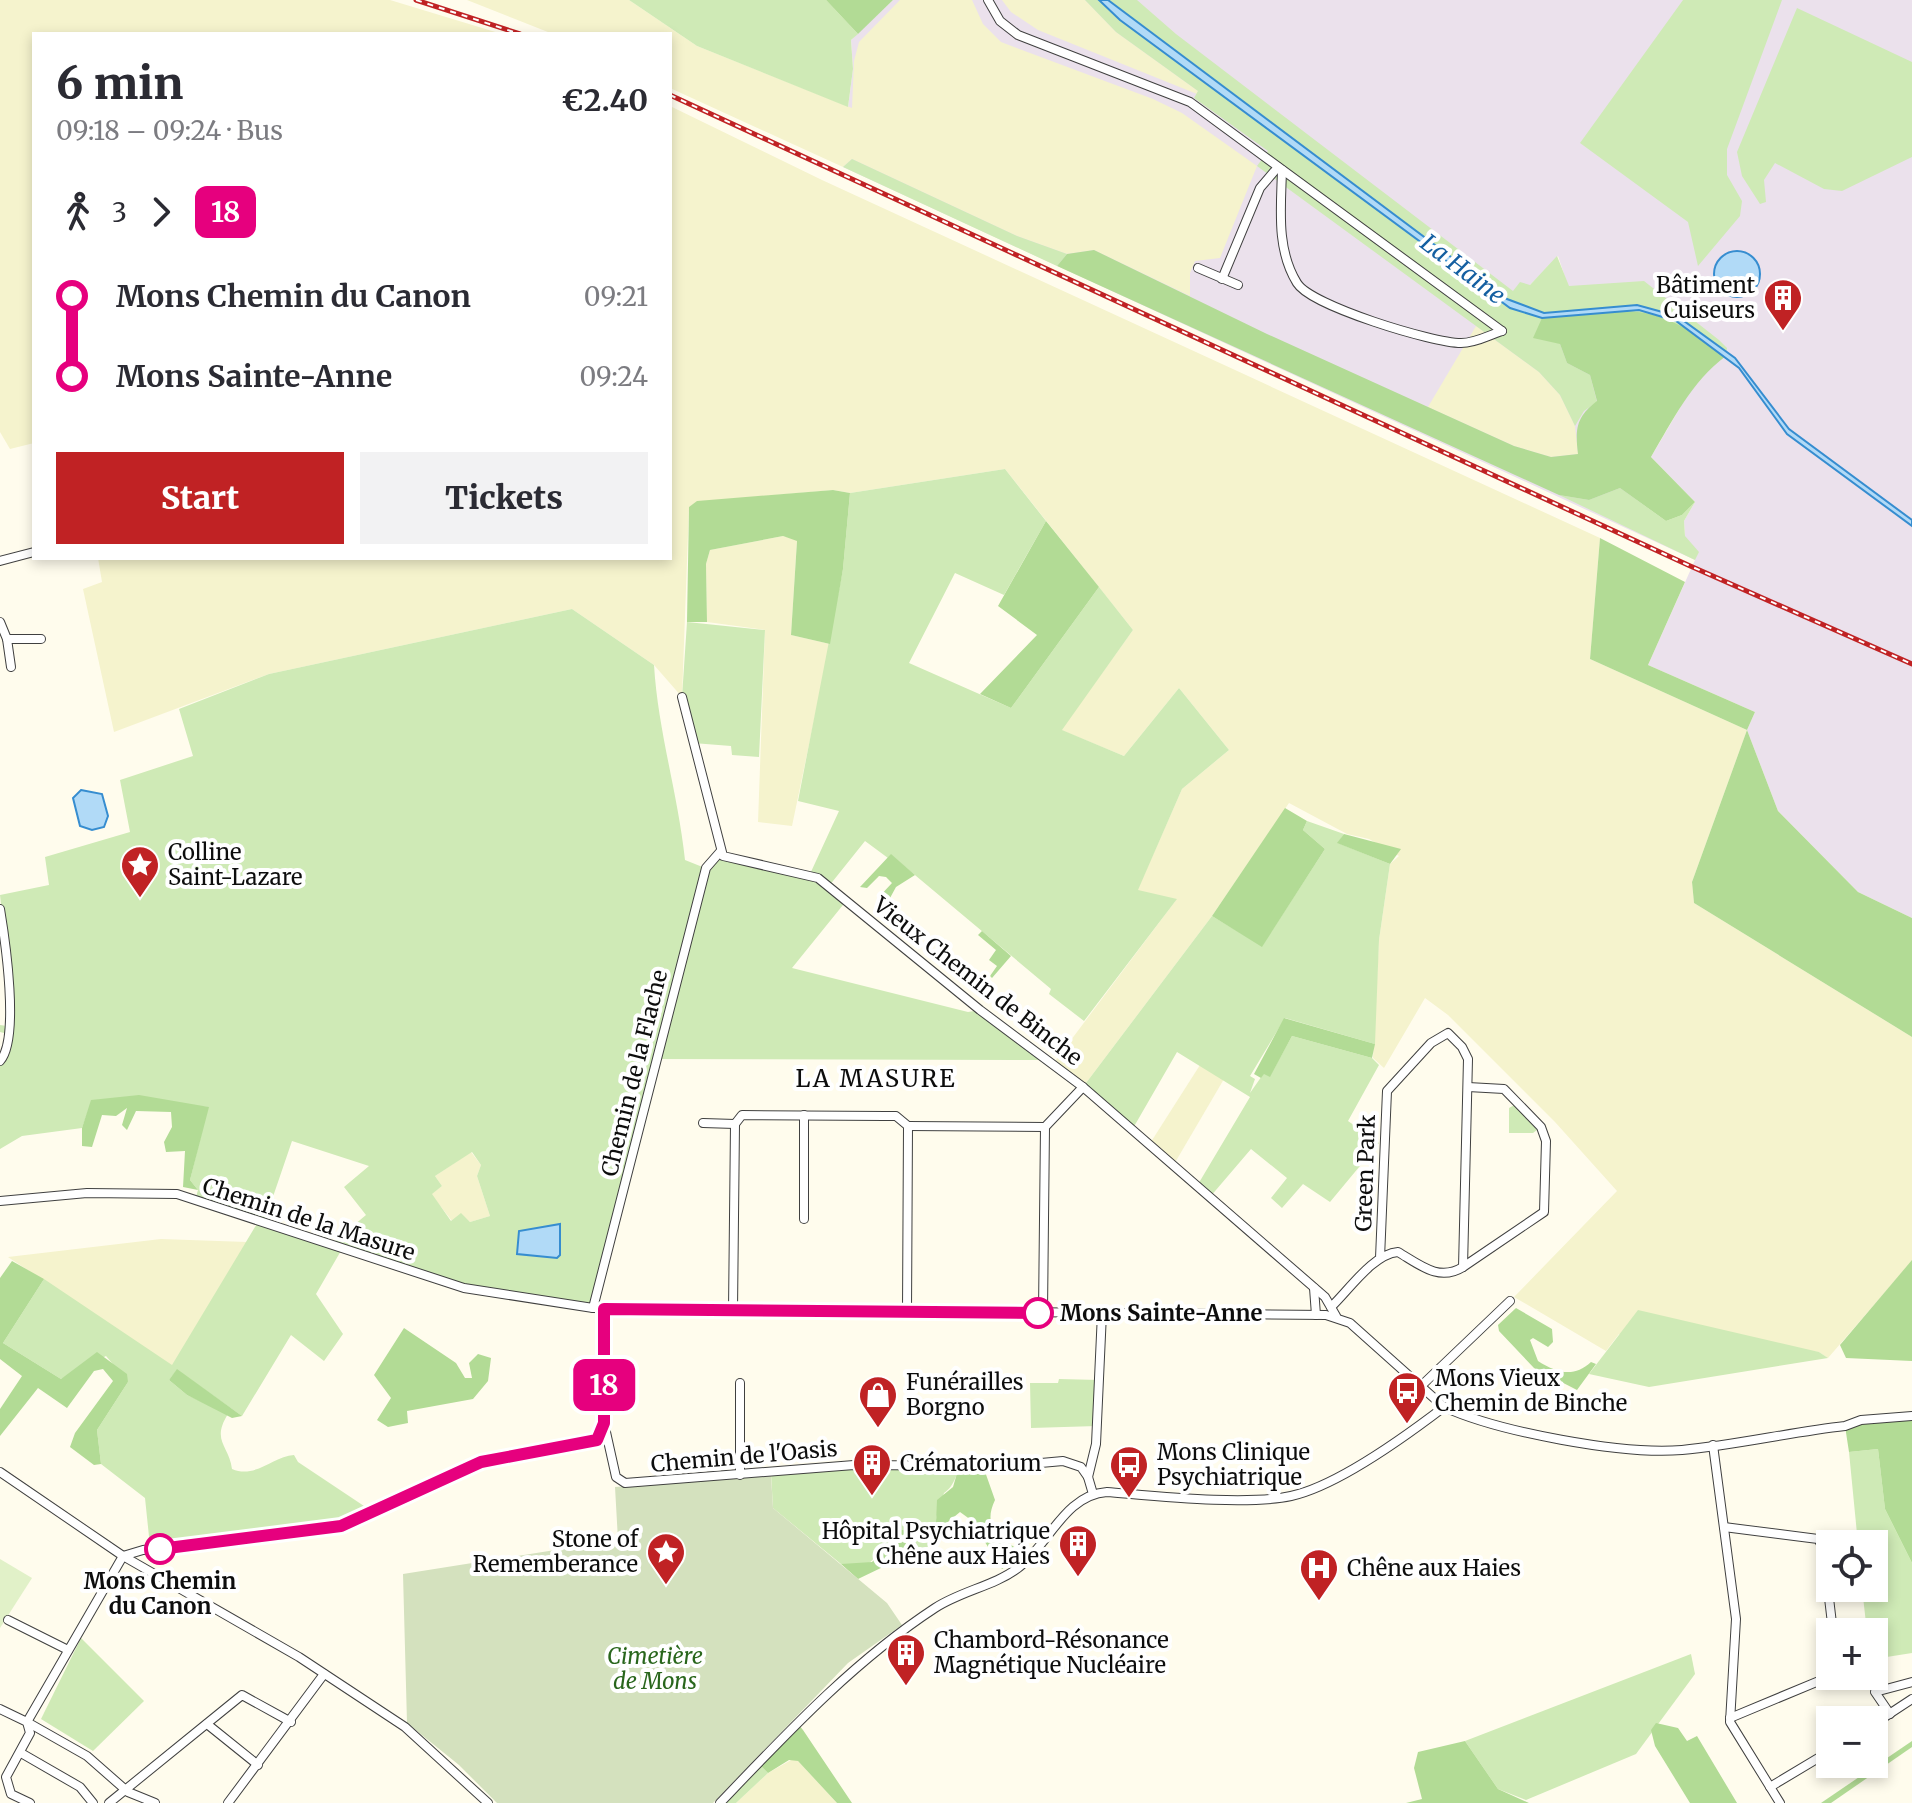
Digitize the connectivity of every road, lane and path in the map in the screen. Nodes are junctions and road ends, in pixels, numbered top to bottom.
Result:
1 (988, 0) edge
2 (1280, 168) junction
3 (1198, 268) dead end
4 (1222, 279) junction
5 (1238, 285) dead end
6 (32, 553) edge
7 (0, 561) edge
8 (0, 622) edge
9 (7, 639) junction
10 (41, 639) dead end
11 (11, 667) dead end
12 (682, 697) dead end
13 (720, 852) junction
14 (0, 909) edge
15 (0, 1061) edge
16 (1083, 1087) junction
17 (1468, 1087) junction
18 (804, 1115) junction
19 (703, 1123) dead end
20 (735, 1124) junction
21 (908, 1126) junction
22 (1045, 1127) junction
23 (0, 1201) edge
24 (804, 1219) dead end
25 (1380, 1258) junction
26 (1463, 1267) junction
27 (1313, 1287) junction
28 (1510, 1301) dead end
29 (1331, 1307) junction
30 (593, 1308) junction
31 (604, 1309) junction
32 (733, 1310) junction
33 (907, 1312) junction
34 (1043, 1312) junction
35 (1102, 1313) junction
36 (1316, 1315) junction
37 (1336, 1316) junction
38 (740, 1383) dead end
39 (1421, 1386) junction
40 (1444, 1407) junction
41 (1912, 1416) edge
42 (604, 1423) junction
43 (1713, 1445) junction
44 (0, 1472) edge
45 (740, 1475) junction
46 (1088, 1477) junction
47 (1093, 1494) junction
48 (1724, 1527) junction
49 (123, 1556) junction
50 (1831, 1618) edge
51 (8, 1620) dead end
52 (68, 1650) junction
53 (324, 1674) junction
54 (1816, 1682) edge
55 (1912, 1682) edge
56 (1912, 1699) edge
57 (0, 1709) edge
58 (1890, 1714) joint
59 (1730, 1718) junction
60 (27, 1722) junction
61 (291, 1722) junction
62 (207, 1724) junction
63 (21, 1753) junction
64 (1816, 1759) edge
65 (258, 1765) junction
66 (1770, 1787) junction
67 (126, 1790) junction
68 (30, 1803) edge
69 (93, 1803) edge
70 (109, 1803) edge
71 (132, 1803) edge
72 (155, 1803) edge
73 (228, 1803) edge
74 (488, 1803) edge
75 (720, 1803) edge
76 (1780, 1803) edge

1 - 2 street
2 - 2 street
2 - 4 street
3 - 4 street
4 - 5 street
6 - 7 street
8 - 9 street
9 - 10 street
9 - 11 street
12 - 13 street
13 - 16 street, Vieux Chemin de Binche
13 - 30 street, Chemin de la Flache
14 - 15 street
16 - 22 street
16 - 27 street, Vieux Chemin de Binche
17 - 25 street, Green Park
17 - 26 street, Green Park
17 - 26 street
18 - 20 street
18 - 21 street
18 - 24 street
19 - 20 street
20 - 32 street
21 - 22 street
21 - 33 street
22 - 34 street
23 - 30 street, Chemin de la Masure
25 - 26 street, Green Park
25 - 29 street, Green Park
27 - 29 street, Vieux Chemin de Binche
27 - 36 street
28 - 39 street
29 - 37 street, Vieux Chemin de Binche
30 - 31 street, Chemin de la Masure
31 - 32 street, Chemin de la Masure
31 - 42 street, Chemin de l'Oasis
32 - 33 street, Chemin de la Masure
33 - 34 street, Chemin de la Masure
34 - 35 street, Chemin de la Masure
35 - 36 street, Chemin de la Masure
35 - 46 street
36 - 37 street, Chemin de la Masure
37 - 39 street, Vieux Chemin de Binche
38 - 45 street
39 - 40 street, Vieux Chemin de Binche
40 - 43 street, Vieux Chemin de Binche
40 - 47 street
41 - 43 street, Vieux Chemin de Binche
42 - 45 street, Chemin de l'Oasis
42 - 49 street
43 - 48 street
44 - 49 street
45 - 46 street, Chemin de l'Oasis
46 - 47 street
47 - 75 street
48 - 50 street
48 - 59 street
49 - 52 street
49 - 53 street
51 - 52 street
52 - 60 street
53 - 61 street
53 - 74 street
54 - 59 street
55 - 58 street
56 - 58 street
57 - 60 street
59 - 66 street
60 - 63 street
60 - 67 street
61 - 62 street
61 - 65 street
62 - 65 street
62 - 67 street
63 - 68 street
63 - 69 street
64 - 66 street
65 - 73 street
66 - 76 street
67 - 70 street
67 - 71 street
67 - 72 street

